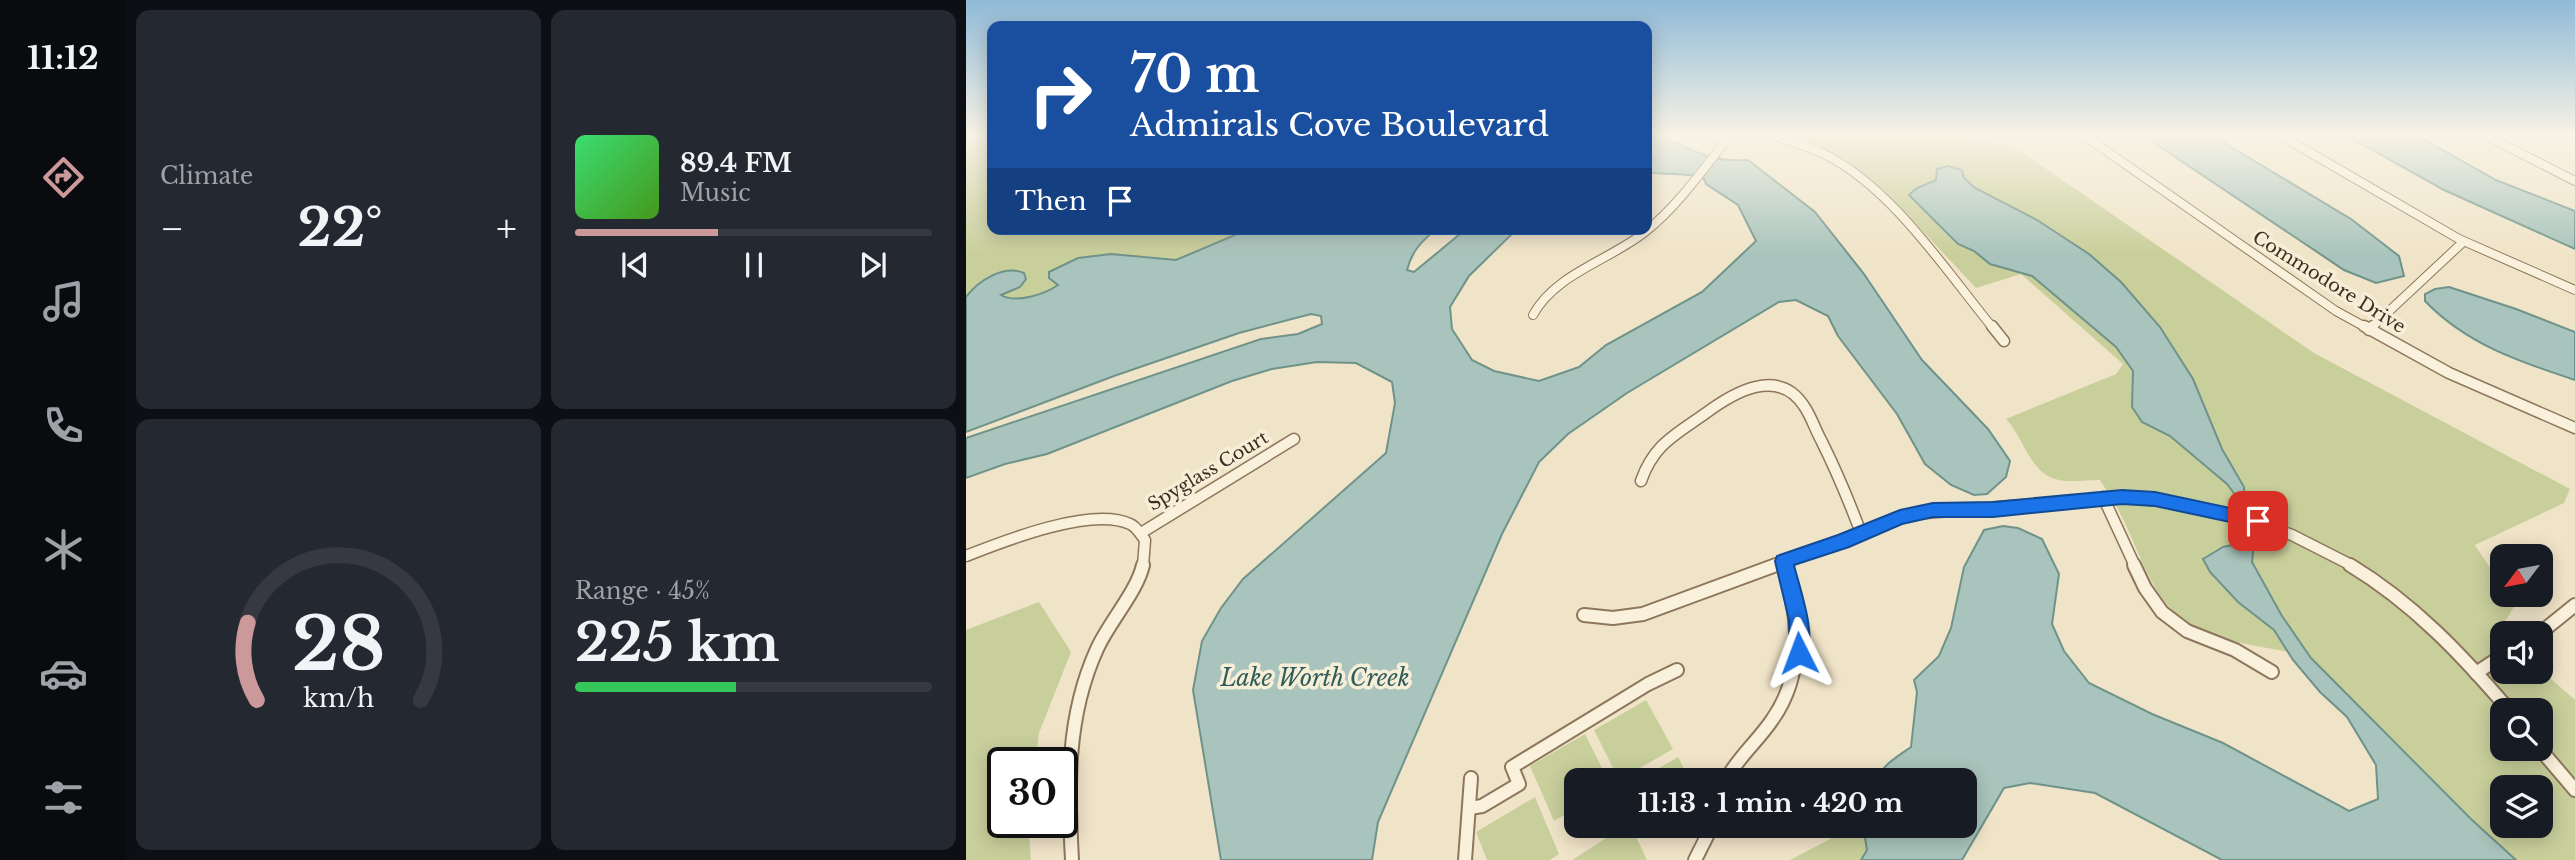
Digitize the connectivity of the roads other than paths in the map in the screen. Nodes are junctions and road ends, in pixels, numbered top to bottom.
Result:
1 (1699, 174) edge
2 (1853, 174) edge
3 (2139, 174) edge
4 (2343, 174) edge
5 (1652, 226) edge
6 (1640, 235) edge
7 (2462, 243) junction
8 (2575, 290) edge
9 (1533, 315) dead end
10 (2369, 330) junction
11 (2004, 341) dead end
12 (2575, 428) edge
13 (1294, 439) dead end
14 (1641, 481) dead end
15 (2103, 497) junction
16 (1141, 533) junction
17 (1861, 533) junction
18 (966, 556) edge
19 (1784, 561) junction
20 (2575, 605) edge
21 (1584, 615) dead end
22 (2553, 623) edge
23 (2490, 664) edge
24 (1677, 670) dead end
25 (2272, 671) dead end
26 (2476, 673) junction
27 (2498, 698) edge
28 (2550, 761) edge
29 (1733, 768) edge
30 (1471, 778) dead end
31 (2575, 790) edge
32 (1470, 808) junction
33 (1706, 838) edge
34 (1072, 860) edge
35 (1465, 860) edge
36 (1695, 860) edge

1 - 5 street
2 - 11 street
3 - 10 street, Commodore Drive
4 - 7 street
6 - 9 street
7 - 8 street
7 - 10 street
10 - 12 street, Commodore Drive
13 - 16 street, Spyglass Court
14 - 17 street
15 - 17 street
15 - 25 street
15 - 26 street
16 - 18 street
16 - 34 street
17 - 19 street
19 - 21 street
19 - 29 street
20 - 22 street
23 - 26 street
24 - 32 street
26 - 27 street
28 - 31 street
30 - 32 street
32 - 35 street
33 - 36 street

